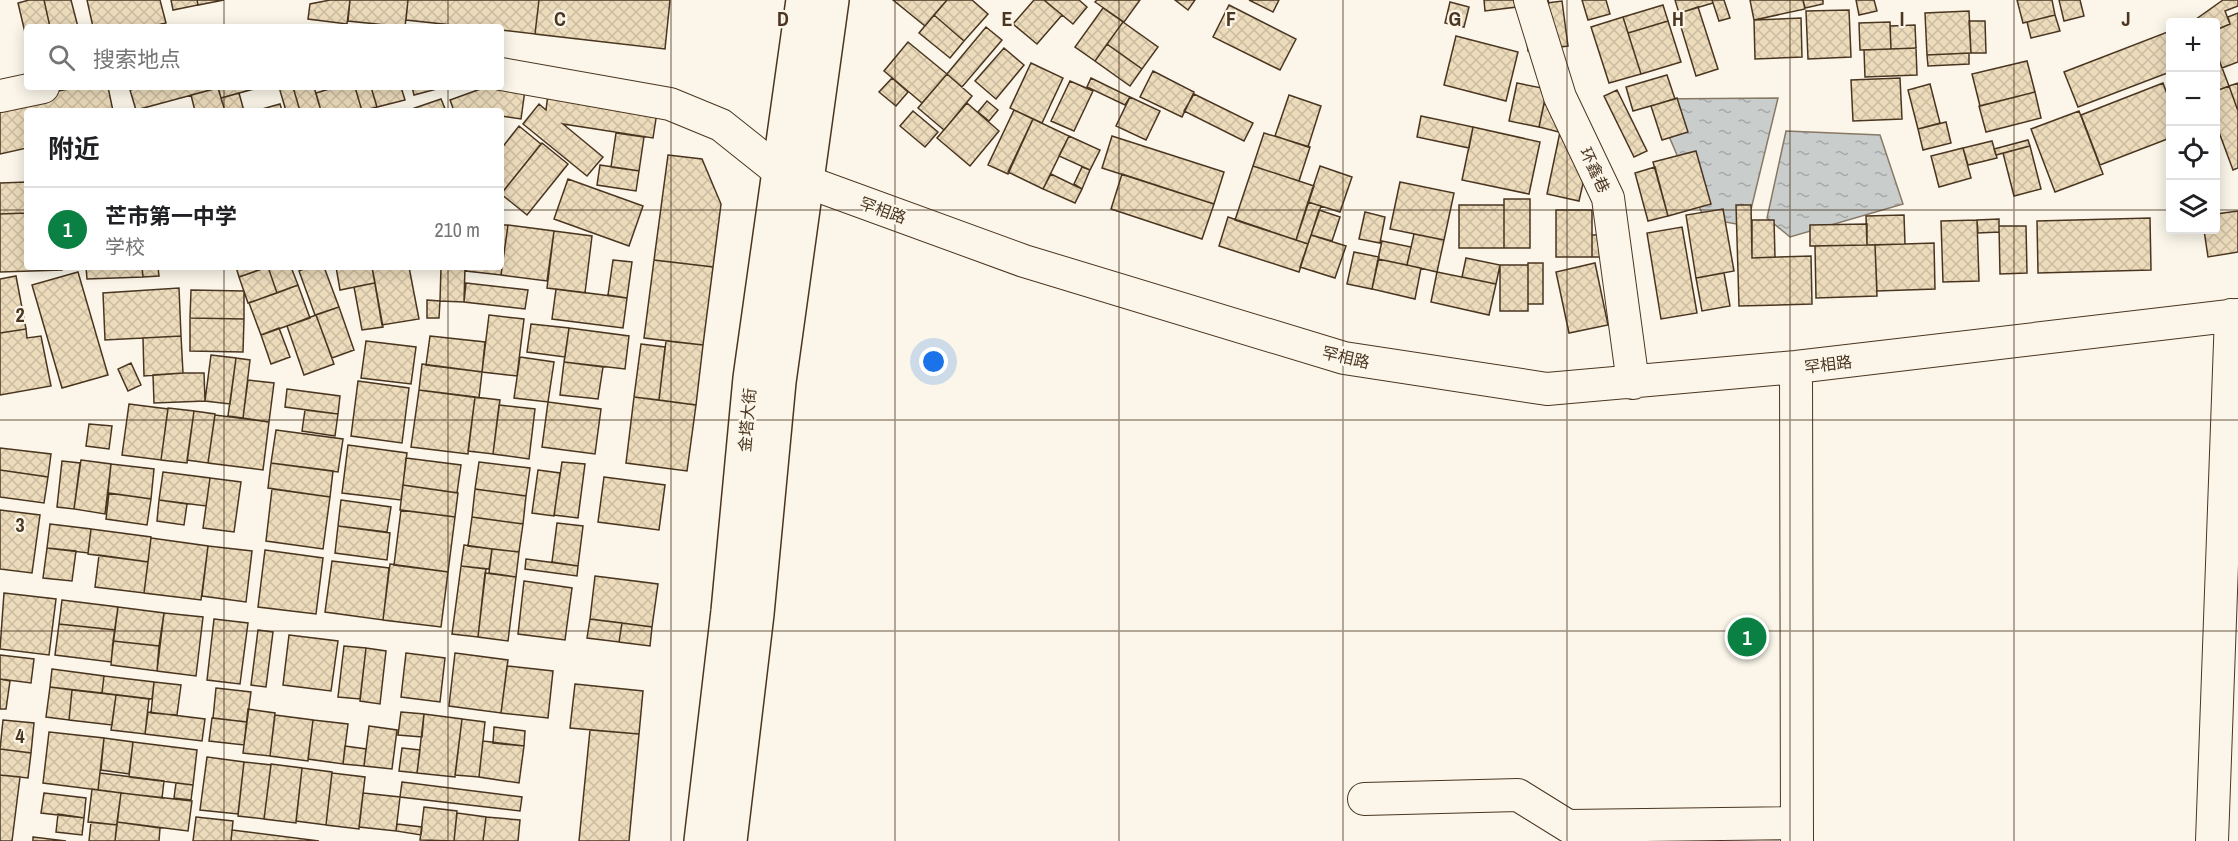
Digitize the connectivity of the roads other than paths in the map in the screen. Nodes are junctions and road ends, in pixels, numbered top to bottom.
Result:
1 (803, 0) edge
2 (832, 0) edge
3 (1530, 0) edge
4 (504, 75) edge
5 (29, 90) edge
6 (0, 96) edge
7 (794, 177) junction
8 (2234, 315) edge
9 (1796, 368) junction
10 (1633, 383) junction
11 (2228, 639) edge
12 (1364, 799) dead end
13 (1797, 832) edge
14 (701, 841) edge
15 (730, 841) edge
16 (2212, 841) edge

1 - 7 main road, 金塔大街
2 - 7 main road, 金塔大街
3 - 10 street, 环鑫巷
4 - 7 street, 罕相路
5 - 6 street
7 - 10 street, 罕相路
7 - 14 main road, 金塔大街
7 - 15 main road, 金塔大街
8 - 9 street, 罕相路
8 - 11 street
9 - 10 street, 罕相路
9 - 13 street
11 - 16 street
12 - 13 street

